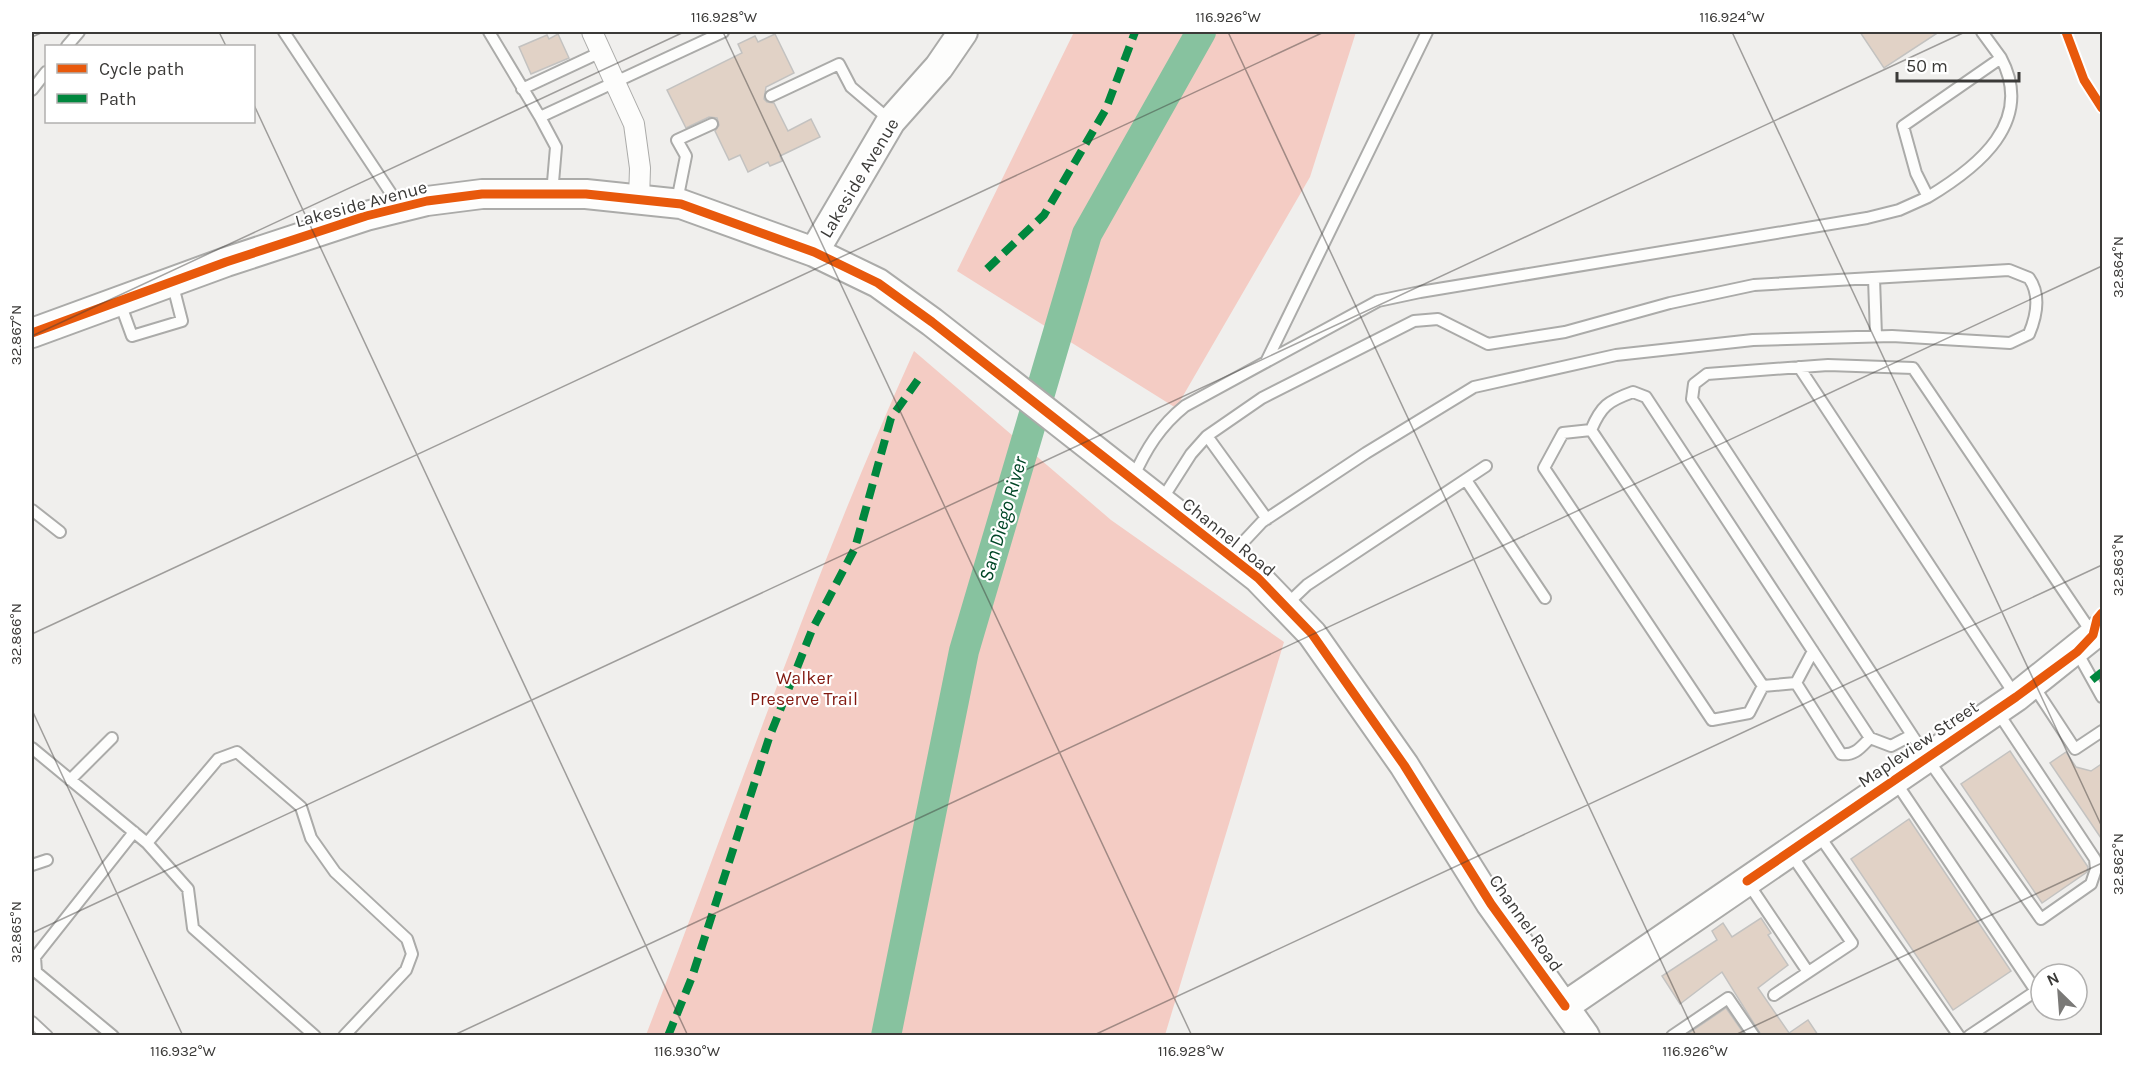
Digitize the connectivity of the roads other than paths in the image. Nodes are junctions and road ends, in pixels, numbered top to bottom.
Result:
1 (79, 32) edge
2 (284, 32) edge
3 (489, 32) edge
4 (592, 32) edge
5 (723, 32) edge
6 (963, 32) edge
7 (1427, 32) edge
8 (1982, 32) edge
9 (68, 45) edge
10 (601, 52) junction
11 (2001, 58) junction
12 (45, 73) edge
13 (615, 84) junction
14 (522, 89) junction
15 (32, 90) edge
16 (771, 96) dead end
17 (540, 117) junction
18 (891, 121) junction
19 (712, 124) dead end
20 (552, 194) junction
21 (1928, 197) junction
22 (639, 200) junction
23 (676, 204) junction
24 (400, 207) junction
25 (814, 252) junction
26 (1874, 278) junction
27 (171, 281) junction
28 (119, 300) junction
29 (32, 333) edge
30 (1876, 336) junction
31 (1266, 363) junction
32 (1799, 367) junction
33 (1591, 430) junction
34 (1207, 436) junction
35 (1486, 466) dead end
36 (1466, 480) junction
37 (1132, 482) junction
38 (1160, 503) junction
39 (32, 510) edge
40 (1267, 519) junction
41 (60, 532) dead end
42 (1230, 556) junction
43 (1545, 598) dead end
44 (1285, 606) junction
45 (2094, 639) edge
46 (1813, 651) junction
47 (1796, 683) junction
48 (1762, 686) junction
49 (2103, 697) edge
50 (2015, 698) junction
51 (2103, 731) edge
52 (1912, 735) junction
53 (112, 738) dead end
54 (1870, 738) junction
55 (32, 748) edge
56 (1928, 758) junction
57 (70, 780) junction
58 (1894, 780) junction
59 (134, 832) junction
60 (1817, 833) junction
61 (147, 843) junction
62 (1790, 852) junction
63 (47, 860) dead end
64 (32, 865) edge
65 (1747, 881) junction
66 (1808, 972) junction
67 (1774, 995) dead end
68 (32, 1022) edge
69 (1574, 1026) edge
70 (47, 1035) edge
71 (113, 1035) edge
72 (315, 1035) edge
73 (344, 1035) edge
74 (1672, 1035) edge
75 (1755, 1035) edge
76 (1959, 1035) edge
77 (1969, 1035) edge

1 - 9 lane
2 - 24 lane
3 - 14 lane
4 - 10 street
5 - 13 lane
6 - 18 main road, Lakeside Avenue
7 - 31 lane
8 - 11 lane
10 - 13 street
10 - 14 lane
11 - 21 lane
11 - 21 lane
12 - 15 lane
13 - 17 lane
13 - 22 street
14 - 17 lane
16 - 18 lane
17 - 20 lane
18 - 25 main road, Lakeside Avenue
19 - 23 lane
20 - 22 main road, Lakeside Avenue
20 - 24 main road, Lakeside Avenue
21 - 31 lane
22 - 23 main road, Lakeside Avenue
23 - 25 main road, Lakeside Avenue
24 - 27 main road, Lakeside Avenue
25 - 37 main road, Channel Road
26 - 30 lane
26 - 30 lane
26 - 34 lane
27 - 28 main road, Lakeside Avenue
27 - 28 lane
28 - 29 main road, Lakeside Avenue
30 - 40 lane
31 - 37 lane
32 - 45 lane
32 - 50 lane
32 - 52 lane
33 - 46 lane
33 - 48 lane
33 - 48 lane
34 - 38 lane
34 - 40 lane
35 - 36 lane
36 - 43 lane
36 - 44 lane
37 - 38 main road, Channel Road
38 - 42 main road, Channel Road
39 - 41 lane
40 - 42 lane
42 - 44 main road, Channel Road
44 - 69 main road, Channel Road
45 - 49 lane
45 - 50 main road, Mapleview Street
46 - 47 lane
46 - 54 lane
47 - 48 lane
47 - 54 lane
50 - 51 lane
50 - 56 main road, Mapleview Street
50 - 56 lane
52 - 54 lane
52 - 56 lane
53 - 57 lane
55 - 57 lane
56 - 58 main road, Mapleview Street
57 - 59 lane
58 - 60 main road, Mapleview Street
58 - 77 lane
59 - 61 lane
59 - 71 lane
60 - 62 main road, Mapleview Street
60 - 76 lane
61 - 72 lane
61 - 73 lane
62 - 65 main road, Mapleview Street
62 - 66 lane
63 - 64 lane
65 - 66 lane
65 - 69 main road, Mapleview Street
66 - 67 lane
68 - 70 lane
74 - 75 lane

